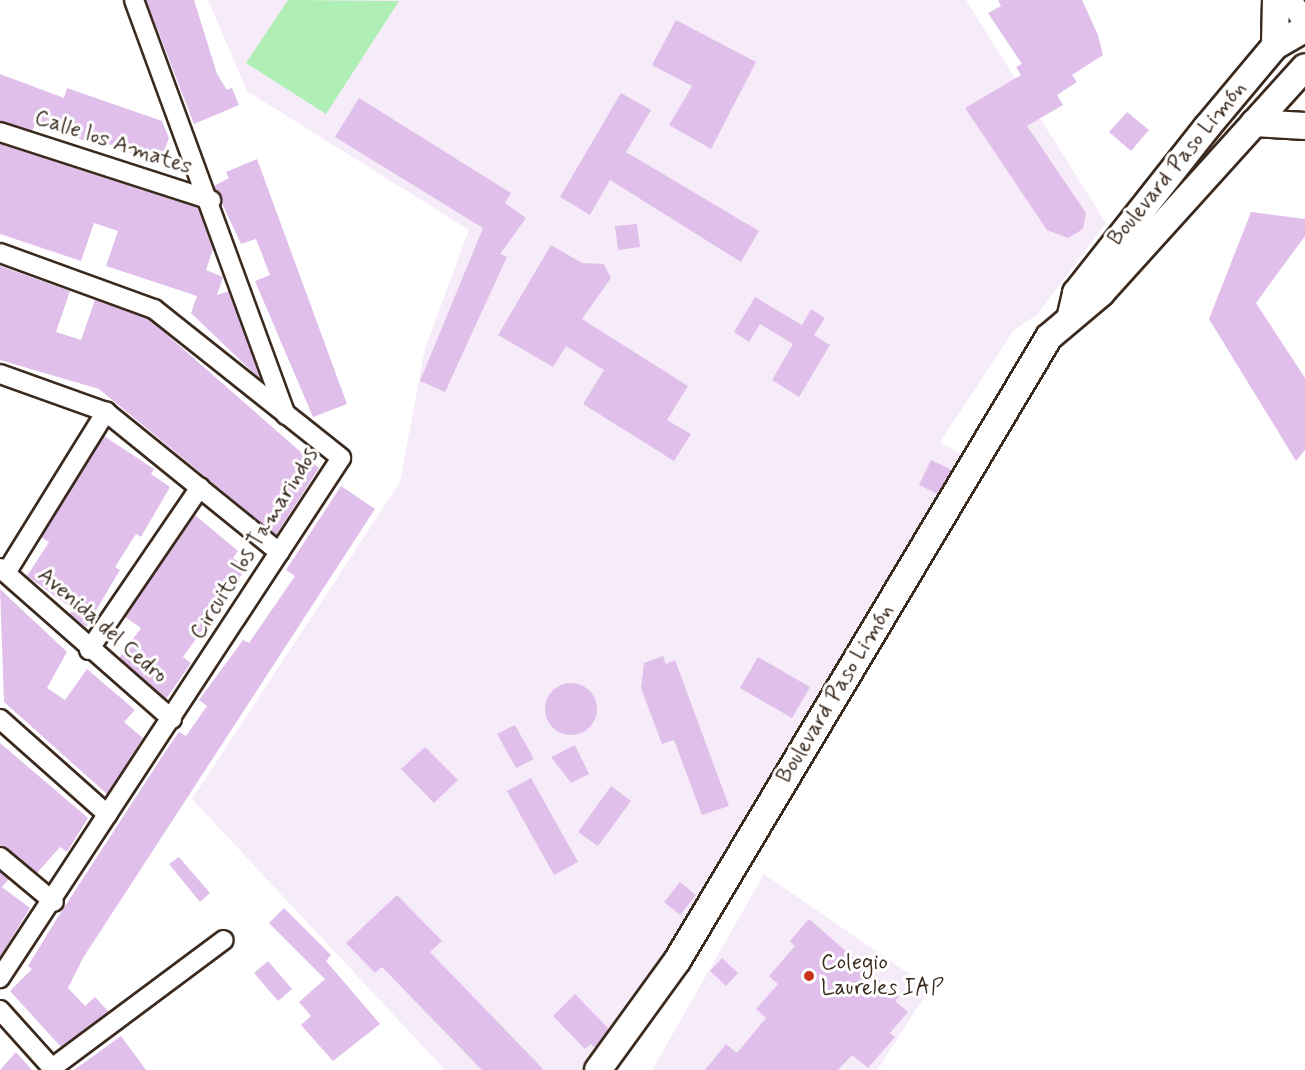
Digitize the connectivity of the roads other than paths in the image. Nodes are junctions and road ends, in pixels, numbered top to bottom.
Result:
1 (134, 0) edge
2 (1276, 0) edge
3 (1290, 0) edge
4 (1305, 22) edge
5 (1305, 29) edge
6 (1275, 46) junction
7 (1305, 67) edge
8 (1254, 123) junction
9 (1305, 126) edge
10 (0, 132) edge
11 (211, 200) junction
12 (0, 253) edge
13 (1071, 315) junction
14 (0, 374) edge
15 (106, 412) junction
16 (286, 415) junction
17 (200, 487) junction
18 (279, 552) junction
19 (3, 571) edge
20 (89, 650) junction
21 (0, 719) edge
22 (172, 719) junction
23 (108, 815) junction
24 (0, 857) edge
25 (54, 902) junction
26 (224, 940) dead end
27 (0, 978) edge
28 (0, 1010) edge
29 (53, 1069) edge
30 (598, 1070) edge

1 - 11 street
2 - 6 main road
3 - 4 street
5 - 6 main road, Boulevard Paso Limón
6 - 13 main road, Boulevard Paso Limón
7 - 8 main road, Boulevard Paso Limón
8 - 9 main road
8 - 13 main road, Boulevard Paso Limón
10 - 11 street, Calle los Amates
11 - 16 street
12 - 16 street
13 - 30 main road, Boulevard Paso Limón
14 - 15 street
15 - 17 street
15 - 19 street
16 - 18 street, Circuito los Tamarindos
17 - 18 street
17 - 20 street
18 - 22 street, Circuito los Tamarindos
19 - 20 street, Avenida del Cedro
20 - 22 street, Avenida del Cedro
21 - 23 street
22 - 23 street, Circuito los Tamarindos
23 - 25 street, Circuito los Tamarindos
24 - 25 street
25 - 27 street, Circuito los Tamarindos
26 - 29 street
28 - 29 street

